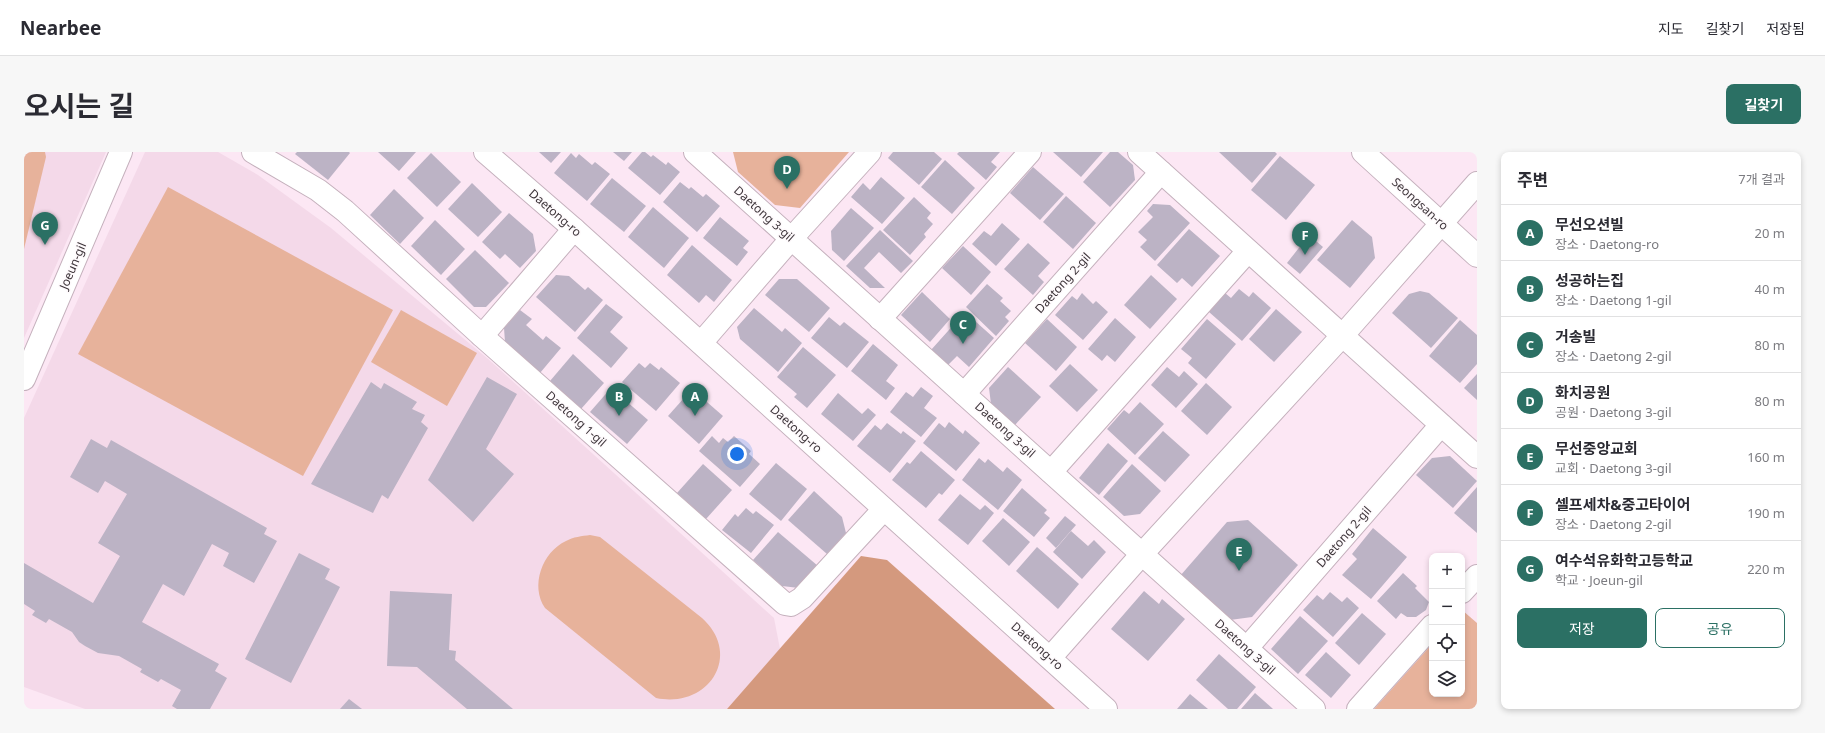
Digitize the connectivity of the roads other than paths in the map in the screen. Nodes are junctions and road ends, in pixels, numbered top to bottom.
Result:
1 (121, 152) edge
2 (253, 152) edge
3 (484, 152) edge
4 (870, 152) edge
5 (1030, 152) edge
6 (1139, 152) edge
7 (1363, 152) edge
8 (704, 155) edge
9 (1161, 172) junction
10 (1477, 183) edge
11 (1441, 224) junction
12 (574, 229) junction
13 (792, 239) junction
14 (1248, 251) junction
15 (1477, 256) edge
16 (880, 319) junction
17 (482, 336) junction
18 (1342, 336) junction
19 (701, 343) junction
20 (24, 379) edge
21 (964, 394) junction
22 (1441, 425) junction
23 (1477, 457) edge
24 (1051, 472) junction
25 (884, 509) junction
26 (1142, 554) junction
27 (1477, 576) edge
28 (1465, 589) edge
29 (1429, 629) edge
30 (1247, 648) junction
31 (1050, 658) junction
32 (1106, 709) edge
33 (1314, 709) edge
34 (1358, 709) edge

1 - 20 street, Joeun-gil
2 - 17 street, Daetong 1-gil
3 - 12 street, Daetong-ro
4 - 13 street
5 - 16 street
6 - 9 street
7 - 11 street, Seongsan-ro
8 - 13 street, Daetong 3-gil
9 - 14 street
9 - 21 street, Daetong 2-gil
10 - 11 street
11 - 15 street, Seongsan-ro
11 - 18 street
12 - 17 street
12 - 19 street, Daetong-ro
13 - 16 street, Daetong 3-gil
13 - 19 street
14 - 18 street
14 - 24 street
16 - 21 street, Daetong 3-gil
17 - 25 street, Daetong 1-gil
18 - 22 street
18 - 26 street
19 - 25 street, Daetong-ro
21 - 24 street, Daetong 3-gil
22 - 23 street
22 - 30 street, Daetong 2-gil
24 - 26 street, Daetong 3-gil
25 - 31 street, Daetong-ro
26 - 30 street, Daetong 3-gil
26 - 31 street
27 - 28 street
29 - 34 street
30 - 33 street, Daetong 3-gil
31 - 32 street, Daetong-ro

